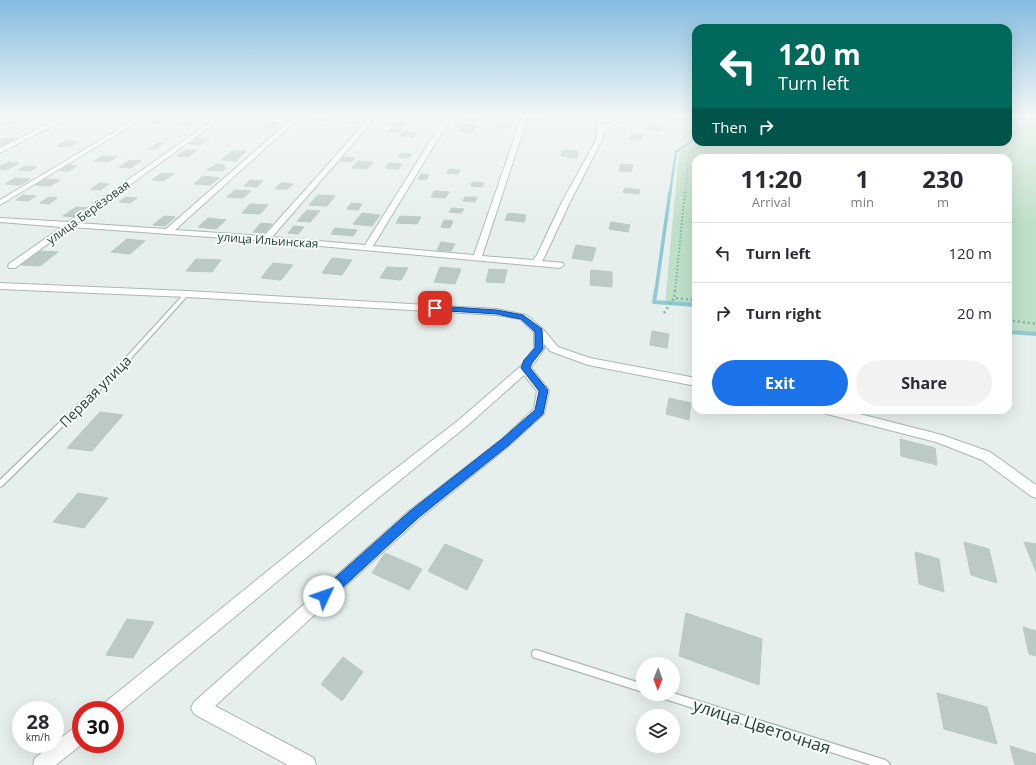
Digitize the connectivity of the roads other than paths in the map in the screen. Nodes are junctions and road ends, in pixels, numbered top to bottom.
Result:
1 (85, 152) edge
2 (173, 152) edge
3 (258, 152) edge
4 (343, 152) edge
5 (427, 152) edge
6 (513, 152) edge
7 (593, 152) edge
8 (0, 203) edge
9 (0, 220) edge
10 (70, 226) junction
11 (167, 233) junction
12 (266, 239) junction
13 (368, 248) junction
14 (478, 258) junction
15 (535, 263) junction
16 (560, 265) dead end
17 (12, 266) dead end
18 (0, 286) edge
19 (187, 294) junction
20 (539, 331) junction
21 (525, 368) junction
22 (692, 381) edge
23 (843, 414) edge
24 (0, 484) edge
25 (1036, 492) edge
26 (536, 654) dead end
27 (636, 686) edge
28 (680, 700) edge
29 (120, 701) edge
30 (72, 740) edge
31 (42, 765) edge
32 (307, 765) edge
33 (885, 765) edge

1 - 8 street
2 - 10 street, улица Берёзовая
3 - 11 street
4 - 12 street
5 - 13 street
6 - 14 street
7 - 15 street
9 - 10 street, улица Ильинская
10 - 11 street, улица Ильинская
10 - 17 street, улица Берёзовая
11 - 12 street, улица Ильинская
12 - 13 street, улица Ильинская
13 - 14 street, улица Ильинская
14 - 15 street, улица Ильинская
15 - 16 street, улица Ильинская
18 - 19 street
19 - 20 street
19 - 24 lane, Первая улица
20 - 21 street
20 - 22 street
21 - 29 street
21 - 32 street
23 - 25 street
26 - 27 lane
28 - 33 lane, улица Цветочная
30 - 31 street

